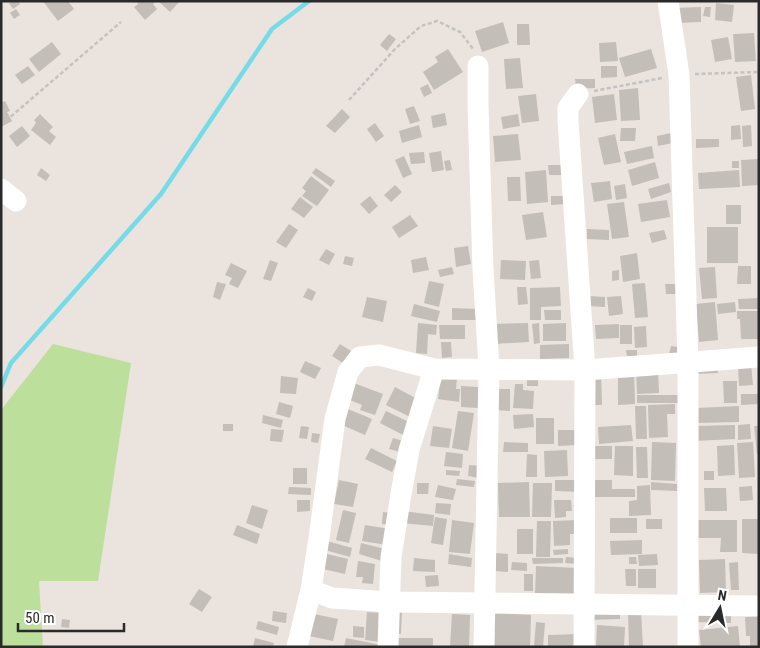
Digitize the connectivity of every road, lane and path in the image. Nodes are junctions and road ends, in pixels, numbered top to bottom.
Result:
1 (668, 1) edge
2 (121, 22) dead end
3 (478, 66) joint
4 (578, 94) dead end
5 (349, 100) dead end
6 (1, 125) edge
7 (759, 357) edge
8 (688, 362) junction
9 (489, 368) junction
10 (434, 369) junction
11 (585, 370) junction
12 (310, 590) junction
13 (390, 602) junction
14 (484, 603) junction
15 (584, 603) junction
16 (688, 604) junction
17 (759, 606) edge
18 (297, 647) edge
19 (388, 647) edge
20 (484, 647) edge
21 (584, 647) edge
22 (688, 647) edge

1 - 8 street
2 - 6 path
3 - 5 path
3 - 9 street
4 - 11 street
7 - 8 street
8 - 11 street
8 - 16 street
9 - 10 street
9 - 11 street
9 - 14 street
10 - 12 street
10 - 13 street
11 - 15 street
12 - 13 street
12 - 18 street
13 - 14 street
13 - 19 street
14 - 15 street
14 - 20 street
15 - 16 street
15 - 21 street
16 - 17 street
16 - 22 street

